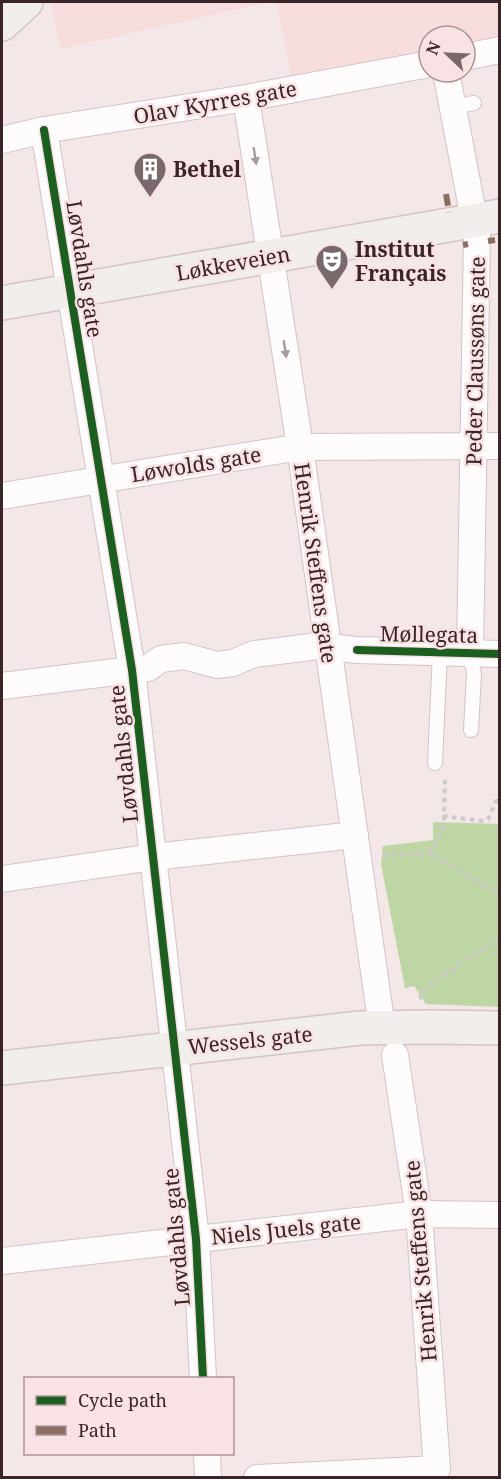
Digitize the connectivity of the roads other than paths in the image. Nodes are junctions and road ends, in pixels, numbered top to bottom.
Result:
1 (26, 2) edge
2 (2, 24) edge
3 (500, 50) edge
4 (477, 55) edge
5 (417, 66) edge
6 (453, 84) edge
7 (246, 98) junction
8 (44, 130) junction
9 (2, 140) edge
10 (488, 219) edge
11 (270, 256) junction
12 (70, 292) junction
13 (2, 303) edge
14 (474, 446) junction
15 (500, 446) edge
16 (300, 447) junction
17 (101, 479) junction
18 (2, 496) edge
19 (328, 648) junction
20 (440, 652) junction
21 (470, 653) junction
22 (500, 654) edge
23 (132, 670) junction
24 (2, 686) edge
25 (471, 730) dead end
26 (440, 765) road end
27 (355, 835) junction
28 (153, 857) junction
29 (2, 879) edge
30 (500, 1029) edge
31 (391, 1041) junction
32 (174, 1048) junction
33 (2, 1068) edge
34 (419, 1214) junction
35 (500, 1215) edge
36 (196, 1239) junction
37 (2, 1261) edge
38 (204, 1377) edge
39 (207, 1455) edge
40 (208, 1478) edge
41 (257, 1478) edge

1 - 2 main road
3 - 4 street
5 - 7 street, Olav Kyrres gate
6 - 10 street, Peder Claussøns gate
7 - 8 street, Olav Kyrres gate
7 -> 11 street, Henrik Steffens gate
8 - 9 street, Olav Kyrres gate
8 - 12 street, Løvdahls gate
10 - 11 main road, Løkkeveien
10 - 14 street, Peder Claussøns gate
11 - 12 main road, Løkkeveien
11 -> 16 street, Henrik Steffens gate
12 - 13 main road, Løkkeveien
12 - 17 street, Løvdahls gate
14 - 15 street, Løwolds gate
14 - 16 street, Løwolds gate
14 - 21 street, Peder Claussøns gate
16 - 17 street, Løwolds gate
16 - 19 street, Henrik Steffens gate
17 - 18 street, Løwolds gate
17 - 23 street, Løvdahls gate
19 - 20 street, Møllegata
19 - 23 street, Møllegata
19 - 27 street, Henrik Steffens gate
20 - 21 street, Møllegata
20 - 26 lane
21 - 22 street, Møllegata
21 - 25 lane
23 - 24 street, Møllegata
23 - 28 street, Løvdahls gate
27 - 28 street
27 - 31 street, Henrik Steffens gate
28 - 29 street
28 - 32 street, Løvdahls gate
30 - 31 main road, Wessels gate
31 - 32 main road, Wessels gate
31 - 34 street, Henrik Steffens gate
32 - 33 main road, Wessels gate
32 - 36 street, Løvdahls gate
34 - 35 street, Niels Juels gate
34 - 36 street, Niels Juels gate
34 - 41 street, Henrik Steffens gate
36 - 37 street, Niels Juels gate
36 - 38 street, Løvdahls gate
39 - 40 street

